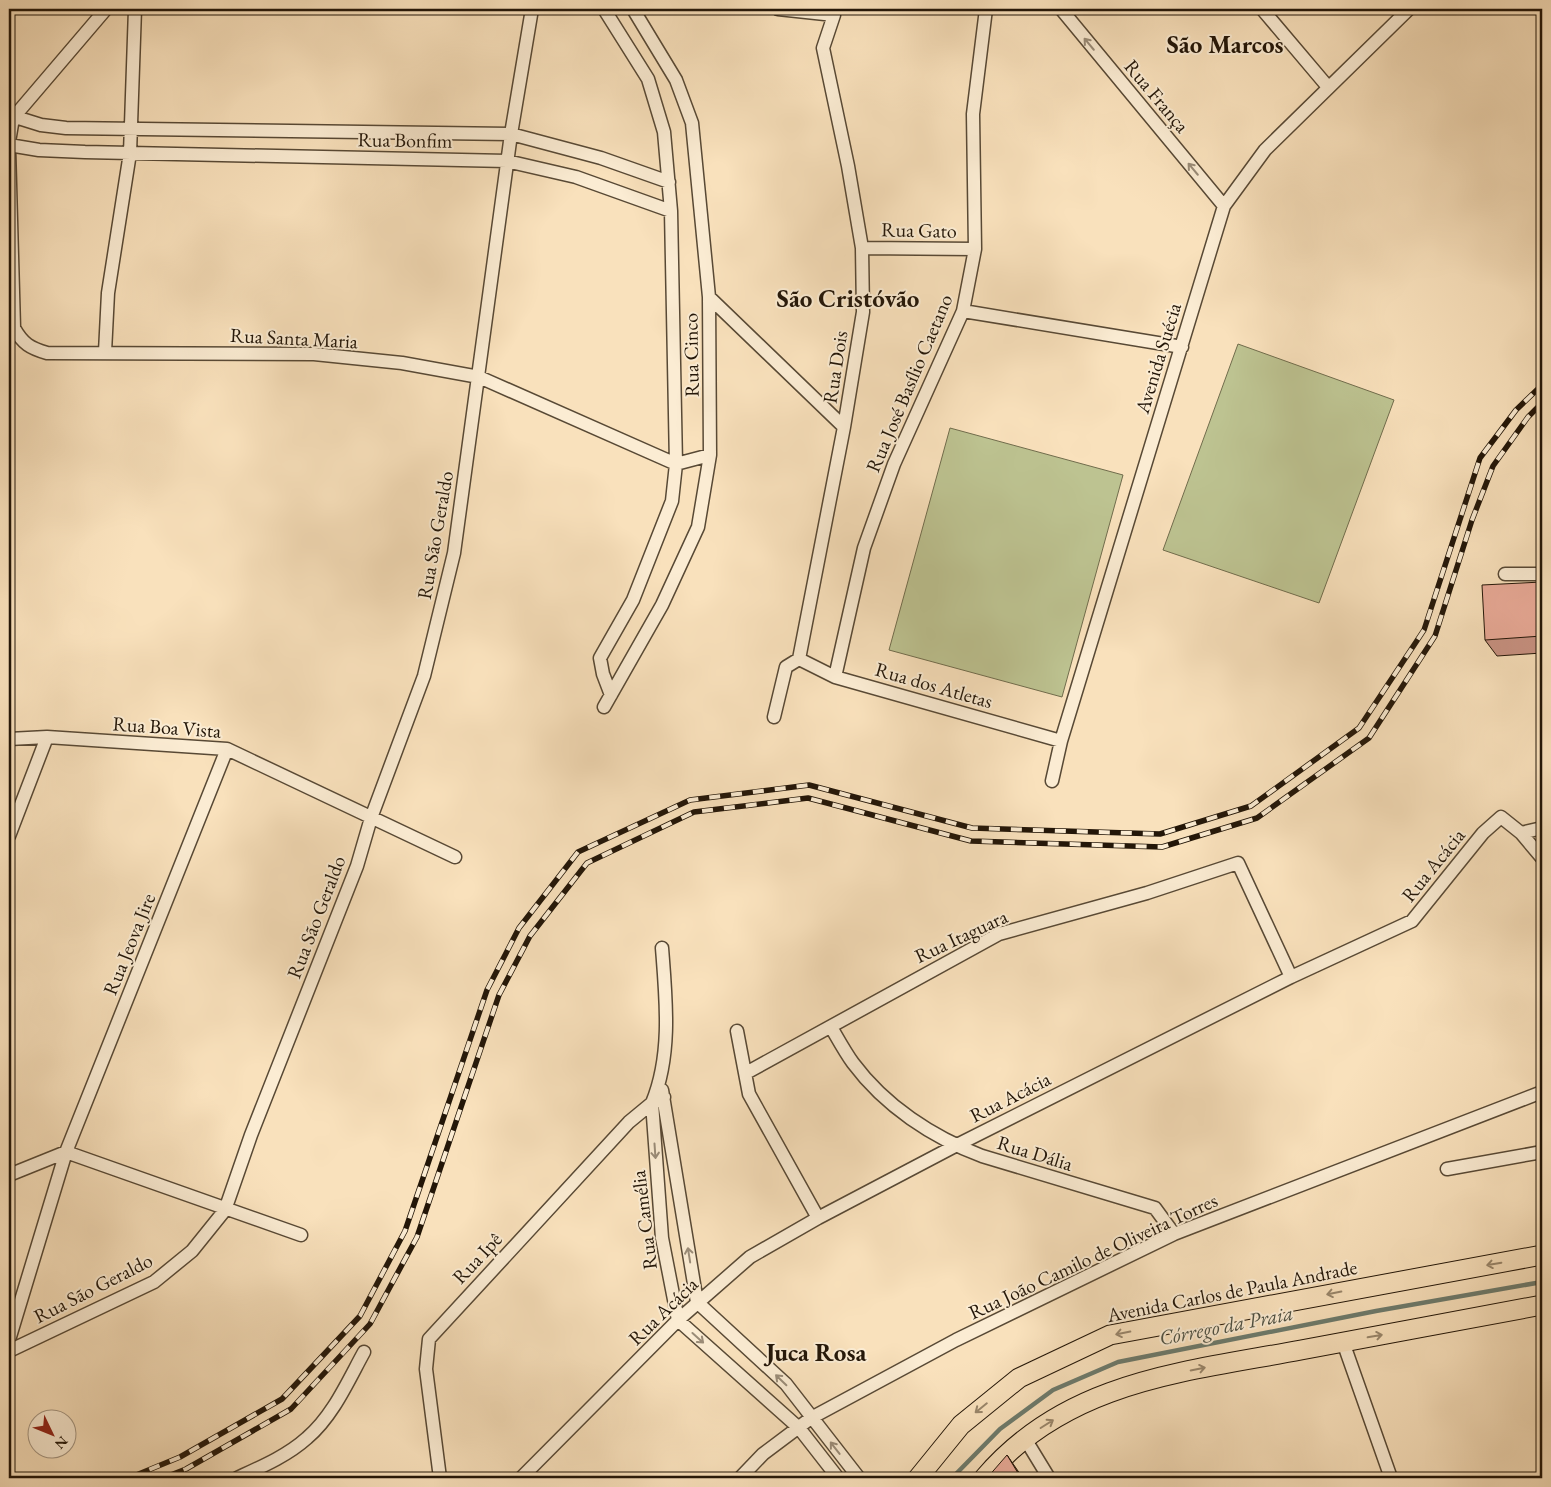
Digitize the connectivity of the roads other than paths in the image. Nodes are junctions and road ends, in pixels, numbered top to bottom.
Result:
1 (106, 9) edge
2 (135, 9) edge
3 (532, 9) edge
4 (604, 9) edge
5 (633, 9) edge
6 (778, 9) edge
7 (986, 9) edge
8 (1061, 9) edge
9 (1262, 9) edge
10 (1409, 9) edge
11 (838, 12) edge
12 (1328, 86) junction
13 (11, 117) edge
14 (132, 129) junction
15 (511, 134) junction
16 (9, 145) edge
17 (130, 153) junction
18 (508, 161) junction
19 (669, 182) junction
20 (1224, 206) junction
21 (671, 211) junction
22 (862, 248) junction
23 (975, 249) junction
24 (709, 297) junction
25 (963, 311) junction
26 (1182, 348) junction
27 (105, 352) junction
28 (479, 377) junction
29 (844, 427) junction
30 (710, 455) junction
31 (676, 464) junction
32 (1505, 574) dead end
33 (1542, 574) edge
34 (799, 659) junction
35 (835, 677) junction
36 (611, 695) junction
37 (604, 707) dead end
38 (774, 717) dead end
39 (47, 737) junction
40 (9, 739) edge
41 (1061, 741) junction
42 (227, 749) junction
43 (1052, 781) dead end
44 (370, 818) junction
45 (1542, 828) edge
46 (1521, 833) junction
47 (9, 836) edge
48 (455, 857) dead end
49 (1542, 858) edge
50 (662, 948) dead end
51 (1291, 977) junction
52 (831, 1027) junction
53 (737, 1032) dead end
54 (746, 1073) junction
55 (660, 1083) junction
56 (1542, 1092) edge
57 (664, 1097) junction
58 (652, 1103) junction
59 (955, 1146) junction
60 (66, 1152) junction
61 (1542, 1152) edge
62 (1447, 1169) dead end
63 (9, 1175) edge
64 (225, 1210) junction
65 (818, 1218) junction
66 (1174, 1234) junction
67 (300, 1235) dead end
68 (1542, 1255) edge
69 (696, 1302) junction
70 (1542, 1305) edge
71 (678, 1320) junction
72 (9, 1340) edge
73 (1343, 1342) junction
74 (9, 1350) edge
75 (364, 1352) dead end
76 (811, 1418) junction
77 (798, 1428) junction
78 (1024, 1437) junction
79 (238, 1478) edge
80 (440, 1478) edge
81 (521, 1478) edge
82 (740, 1478) edge
83 (838, 1478) edge
84 (859, 1478) edge
85 (918, 1478) edge
86 (984, 1478) edge
87 (1049, 1478) edge
88 (1391, 1478) edge

1 - 13 street
2 - 14 street
3 - 15 street
4 - 19 street, Rua Cinco
5 - 24 street, Rua Cinco
6 - 11 street
7 - 23 street, Rua José Basílio Caetano
20 -> 8 street, Rua França
9 - 12 street
10 - 12 street, Avenida Suécia
11 - 22 street, Rua Dois
12 - 20 street, Avenida Suécia
13 - 14 street, Rua Bonfim
13 - 16 street, Rua Santa Maria
14 - 15 street, Rua Bonfim
14 - 17 street
15 - 18 street
15 - 19 street, Rua Bonfim
16 - 17 street, Rua Bonfim
16 - 27 street, Rua Santa Maria
17 - 18 street, Rua Bonfim
17 - 27 street
18 - 21 street, Rua Bonfim
18 - 28 street
19 - 21 street, Rua Cinco
20 - 26 street, Avenida Suécia
21 - 31 street, Rua Cinco
22 - 23 street, Rua Gato
22 - 29 street, Rua Dois
23 - 25 street, Rua José Basílio Caetano
24 - 29 street
24 - 30 street, Rua Cinco
25 - 26 street
25 - 35 street, Rua José Basílio Caetano
26 - 41 street, Avenida Suécia
27 - 28 street, Rua Santa Maria
28 - 31 street, Rua Santa Maria
28 - 44 street, Rua São Geraldo
29 - 34 street, Rua Dois
30 - 31 street
30 - 36 street, Rua Cinco
31 - 36 street, Rua Cinco
32 - 33 street
34 - 35 street, Rua dos Atletas
34 - 38 street
35 - 41 street, Rua dos Atletas
36 - 37 street, Rua Cinco
39 - 40 street, Rua Boa Vista
39 - 42 street, Rua Boa Vista
39 - 47 street
41 - 43 street, Avenida Suécia
42 - 44 street, Rua Boa Vista
42 - 60 street, Rua Jeova Jire
44 - 48 street, Rua Boa Vista
44 - 64 street, Rua São Geraldo
45 - 46 street
46 - 49 street
46 - 51 street, Rua Acácia
50 - 55 street, Rua Ipê
51 - 52 street, Rua Itaguara
51 - 59 street, Rua Acácia
52 - 54 street, Rua Itaguara
52 - 59 street, Rua Dália
53 - 54 street
54 - 65 street
55 - 57 street, Rua Ipê
55 - 58 street, Rua Ipê
56 - 66 street, Rua João Camilo de Oliveira Torres
57 - 58 street, Rua Ipê
69 -> 57 street, Rua Camélia
58 -> 71 street, Rua Camélia
58 - 80 street, Rua Ipê
59 - 65 street, Rua Acácia
59 - 66 street, Rua Dália
60 - 63 street
60 - 64 street
60 - 72 street, Rua Jeova Jire
61 - 62 street
64 - 67 street
64 - 74 street, Rua São Geraldo
65 - 69 street, Rua Acácia
66 - 76 street, Rua João Camilo de Oliveira Torres
68 -> 85 main road, Avenida Carlos de Paula Andrade
69 - 71 street, Rua Acácia
76 -> 69 street
73 -> 70 main road
71 -> 77 street
71 - 81 street, Rua Acácia
78 -> 73 main road
73 - 88 street
75 - 79 street
76 - 77 street, Rua João Camilo de Oliveira Torres
84 -> 76 street
77 - 82 street, Rua João Camilo de Oliveira Torres
77 - 83 street
78 - 86 main road
78 - 87 street

